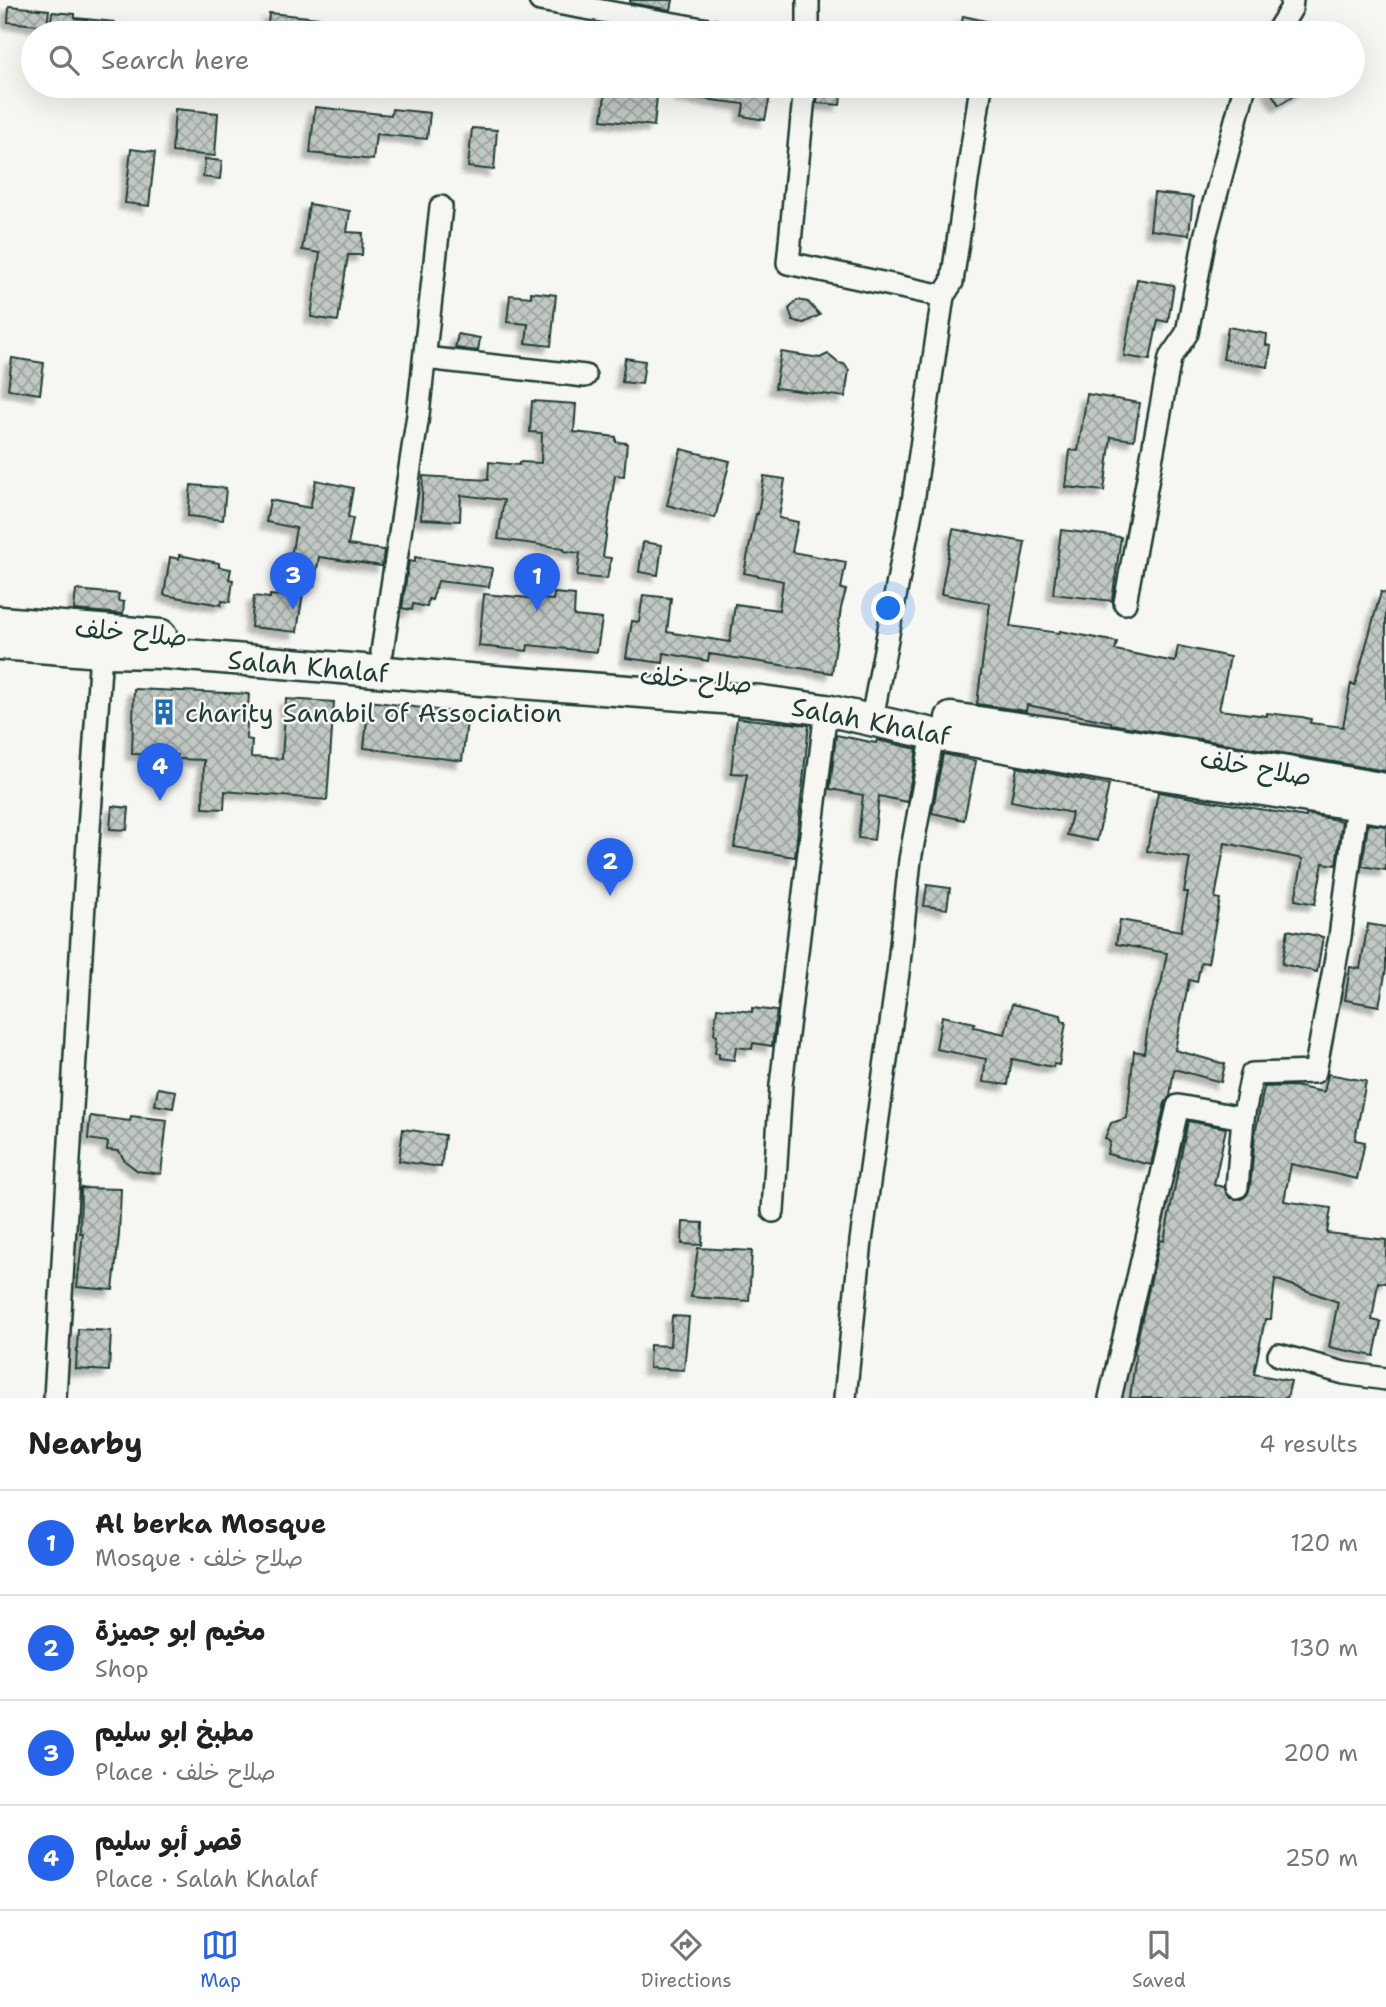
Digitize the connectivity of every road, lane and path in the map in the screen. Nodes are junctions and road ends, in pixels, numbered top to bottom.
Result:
1 (540, 0) edge
2 (808, 0) edge
3 (1292, 0) edge
4 (658, 21) edge
5 (808, 21) edge
6 (1284, 21) edge
7 (804, 98) edge
8 (979, 98) edge
9 (1242, 98) edge
10 (441, 207) dead end
11 (943, 296) junction
12 (425, 358) junction
13 (585, 376) dead end
14 (1125, 603) dead end
15 (0, 622) edge
16 (0, 644) edge
17 (101, 652) junction
18 (382, 652) junction
19 (874, 708) junction
20 (826, 710) junction
21 (933, 734) junction
22 (1386, 789) edge
23 (1371, 807) edge
24 (1243, 1118) junction
25 (1237, 1187) dead end
26 (773, 1211) dead end
27 (1279, 1355) dead end
28 (1386, 1379) edge
29 (55, 1398) edge
30 (845, 1398) edge
31 (1110, 1398) edge

1 - 4 street
2 - 5 street
3 - 6 street
7 - 11 street
8 - 11 street
9 - 14 street
10 - 12 street
11 - 19 street
12 - 13 street
12 - 18 street
15 - 18 main road, صلاح خلف
16 - 17 main road, صلاح خلف
17 - 20 main road, Salah Khalaf
17 - 29 street
18 - 19 main road, صلاح خلف
19 - 22 main road, صلاح خلف
20 - 21 main road, Salah Khalaf
20 - 26 street
21 - 23 main road, Salah Khalaf
21 - 30 street
23 - 24 street
24 - 25 street
24 - 31 street
27 - 28 street

